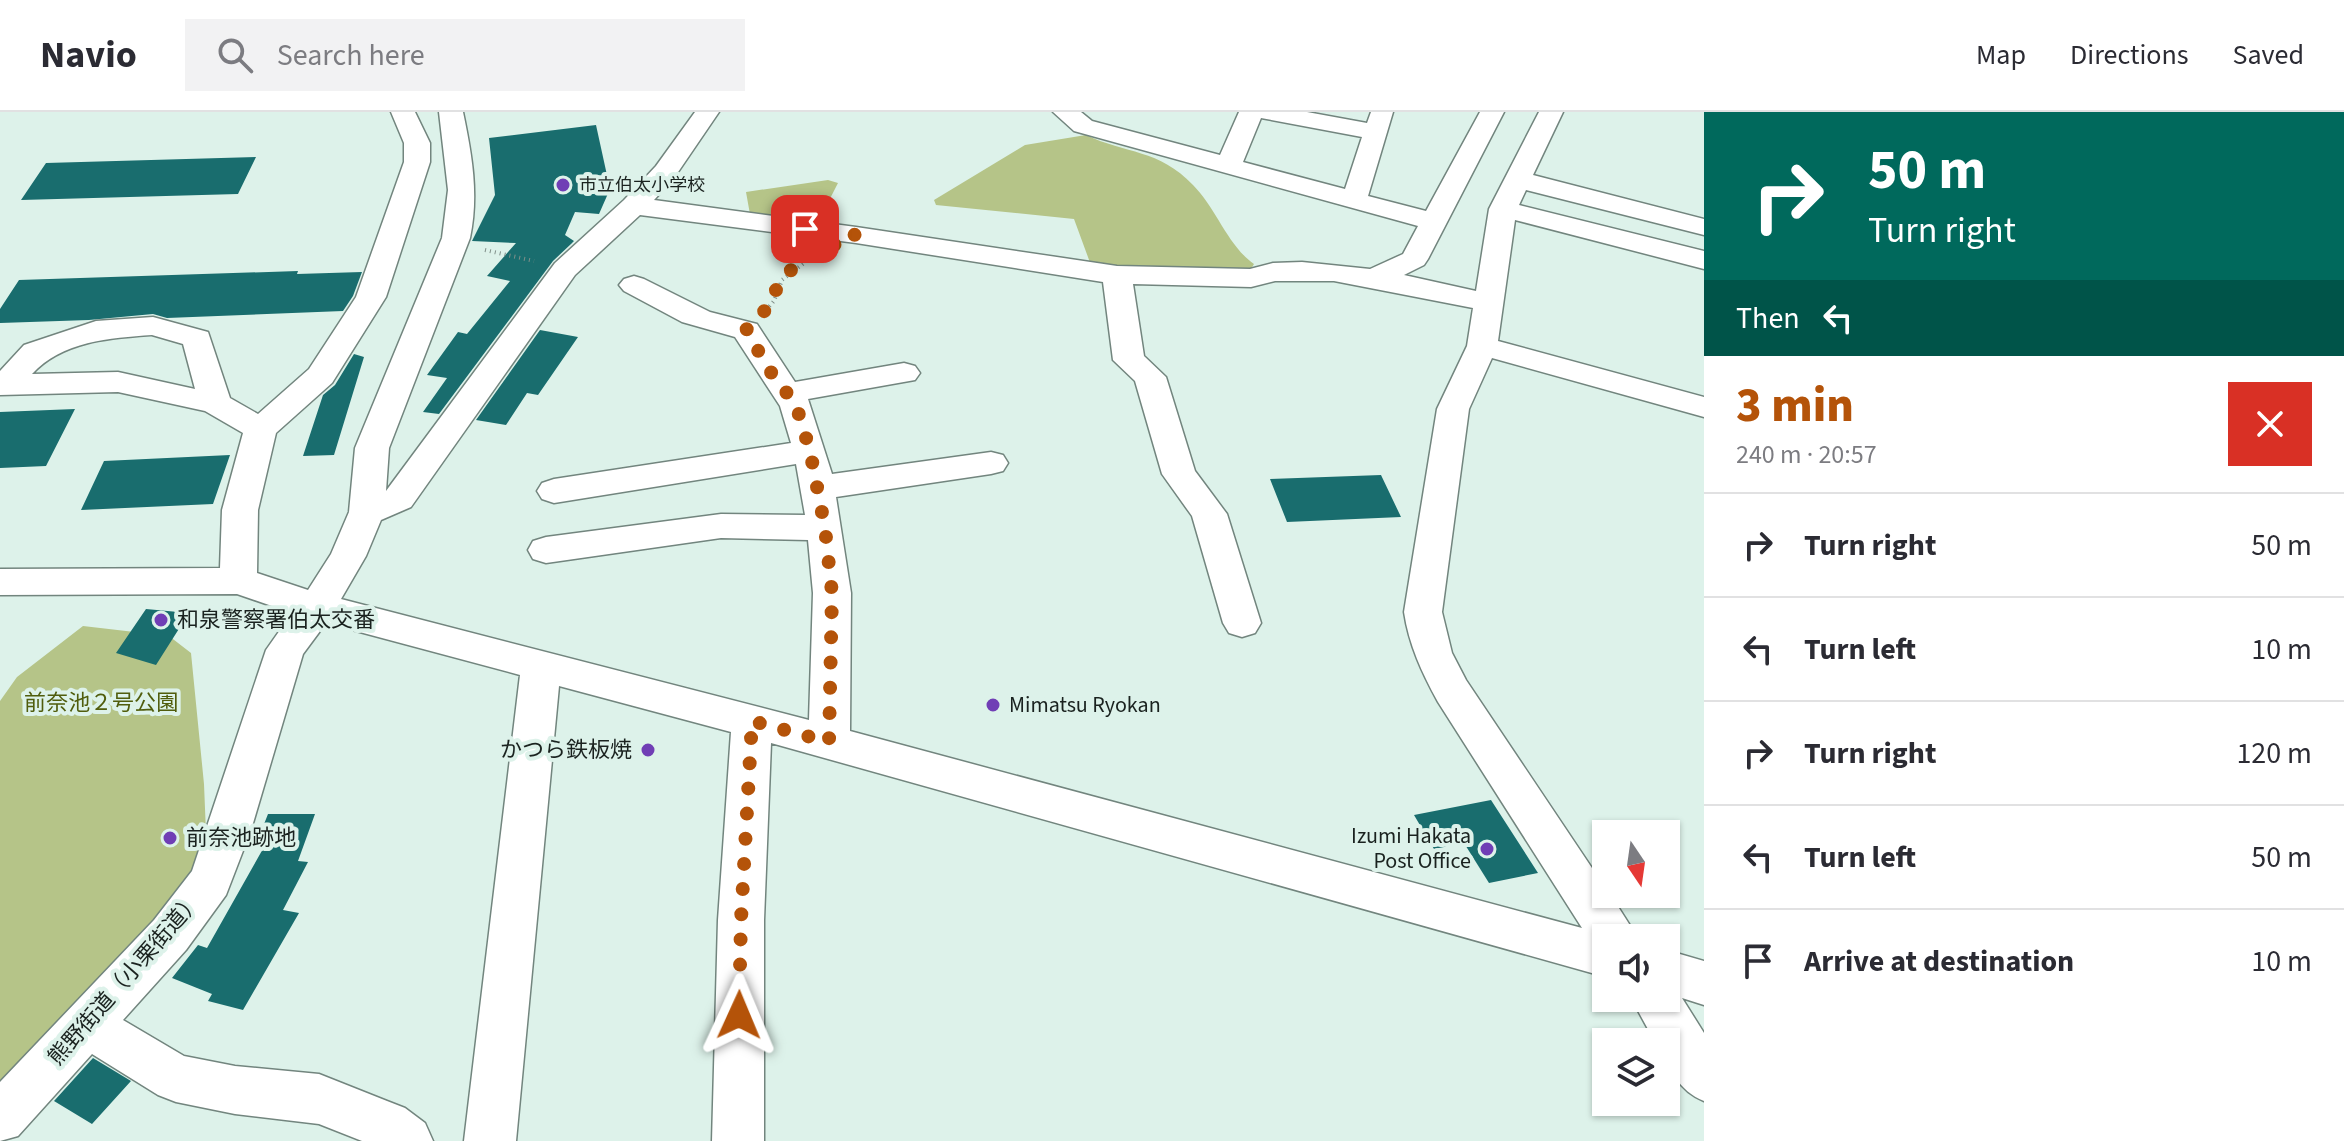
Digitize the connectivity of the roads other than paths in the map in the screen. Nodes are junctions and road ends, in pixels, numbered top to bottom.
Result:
1 (403, 112) edge
2 (451, 112) edge
3 (707, 112) edge
4 (1251, 112) edge
5 (1265, 112) edge
6 (1492, 112) edge
7 (1551, 112) edge
8 (1074, 119) edge
9 (1228, 167) junction
10 (1511, 194) junction
11 (1351, 201) junction
12 (634, 206) junction
13 (1434, 222) junction
14 (1704, 227) edge
15 (1704, 260) edge
16 (1117, 275) junction
17 (1376, 277) junction
18 (634, 285) dead end
19 (1490, 303) junction
20 (1482, 346) junction
21 (904, 373) dead end
22 (3, 385) edge
23 (787, 393) junction
24 (215, 403) junction
25 (1704, 407) edge
26 (261, 429) junction
27 (810, 451) junction
28 (991, 463) dead end
29 (815, 488) junction
30 (554, 491) dead end
31 (367, 512) junction
32 (825, 528) junction
33 (546, 550) dead end
34 (238, 581) junction
35 (2, 584) edge
36 (317, 607) junction
37 (1242, 623) dead end
38 (541, 666) junction
39 (752, 721) junction
40 (829, 742) junction
41 (1605, 924) edge
42 (1592, 952) edge
43 (1680, 976) edge
44 (1704, 983) edge
45 (1664, 1012) edge
46 (87, 1025) junction
47 (1704, 1077) edge
48 (0, 1118) edge
49 (407, 1141) edge
50 (490, 1141) edge
51 (738, 1141) edge

1 - 26 street
2 - 31 street, 熊野街道（小栗街道）
3 - 12 street
4 - 9 street
5 - 11 street
6 - 13 street
7 - 10 street
8 - 9 street
9 - 11 street
10 - 14 street
10 - 15 street
10 - 19 street
11 - 13 street
12 - 16 street
12 - 31 street
13 - 17 street
16 - 17 street
16 - 37 street
17 - 19 street
18 - 23 street
19 - 20 street
20 - 25 street
20 - 41 street
21 - 23 street
22 - 24 street
22 - 24 street
23 - 27 street
24 - 26 street
26 - 34 street
27 - 29 street
27 - 30 street
28 - 29 street
29 - 32 street
31 - 36 street, 熊野街道（小栗街道）
32 - 33 street
32 - 40 street
34 - 35 street
34 - 36 street
36 - 38 street
36 - 46 street, 熊野街道（小栗街道）
38 - 39 street
38 - 50 street
39 - 40 street
39 - 51 street
40 - 42 street
43 - 44 street
45 - 47 street
46 - 48 street, 熊野街道（小栗街道）
46 - 49 street

